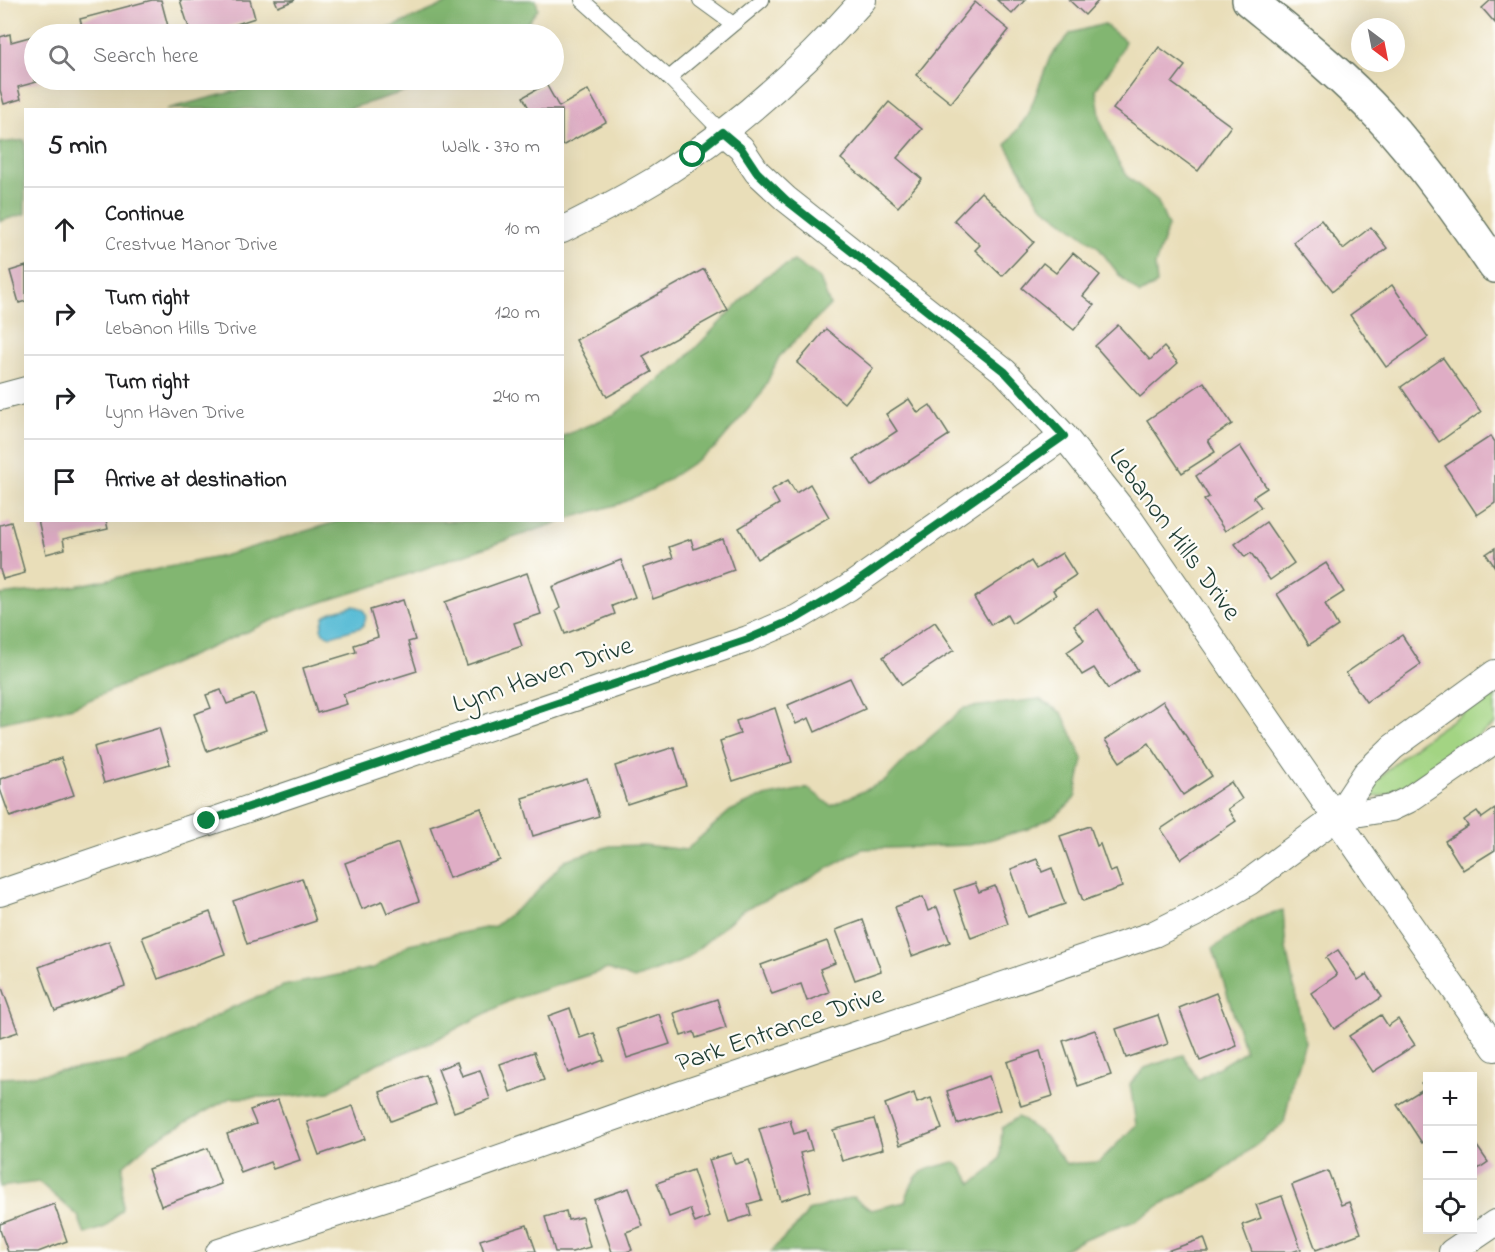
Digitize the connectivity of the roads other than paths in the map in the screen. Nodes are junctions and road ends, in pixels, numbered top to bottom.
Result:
1 (582, 0) edge
2 (700, 0) edge
3 (762, 0) edge
4 (863, 0) edge
5 (1249, 0) edge
6 (733, 24) junction
7 (669, 78) junction
8 (722, 132) junction
9 (564, 229) edge
10 (1495, 266) edge
11 (24, 391) edge
12 (0, 397) edge
13 (1064, 436) junction
14 (1495, 673) edge
15 (1495, 740) edge
16 (1337, 817) junction
17 (0, 893) edge
18 (1495, 1048) edge
19 (1495, 1223) edge
20 (219, 1252) edge
21 (1452, 1252) edge

1 - 7 lane
2 - 6 lane
3 - 6 lane
4 - 8 street
5 - 10 main road
6 - 7 lane
7 - 8 lane
8 - 9 street
8 - 13 street, Lebanon Hills Drive
11 - 12 street
13 - 16 street, Lebanon Hills Drive
13 - 17 street, Lynn Haven Drive
14 - 16 street, Park Entrance Drive
15 - 16 street, Park Entrance Drive
16 - 18 street, Lebanon Hills Drive
16 - 20 street, Park Entrance Drive
19 - 21 street

